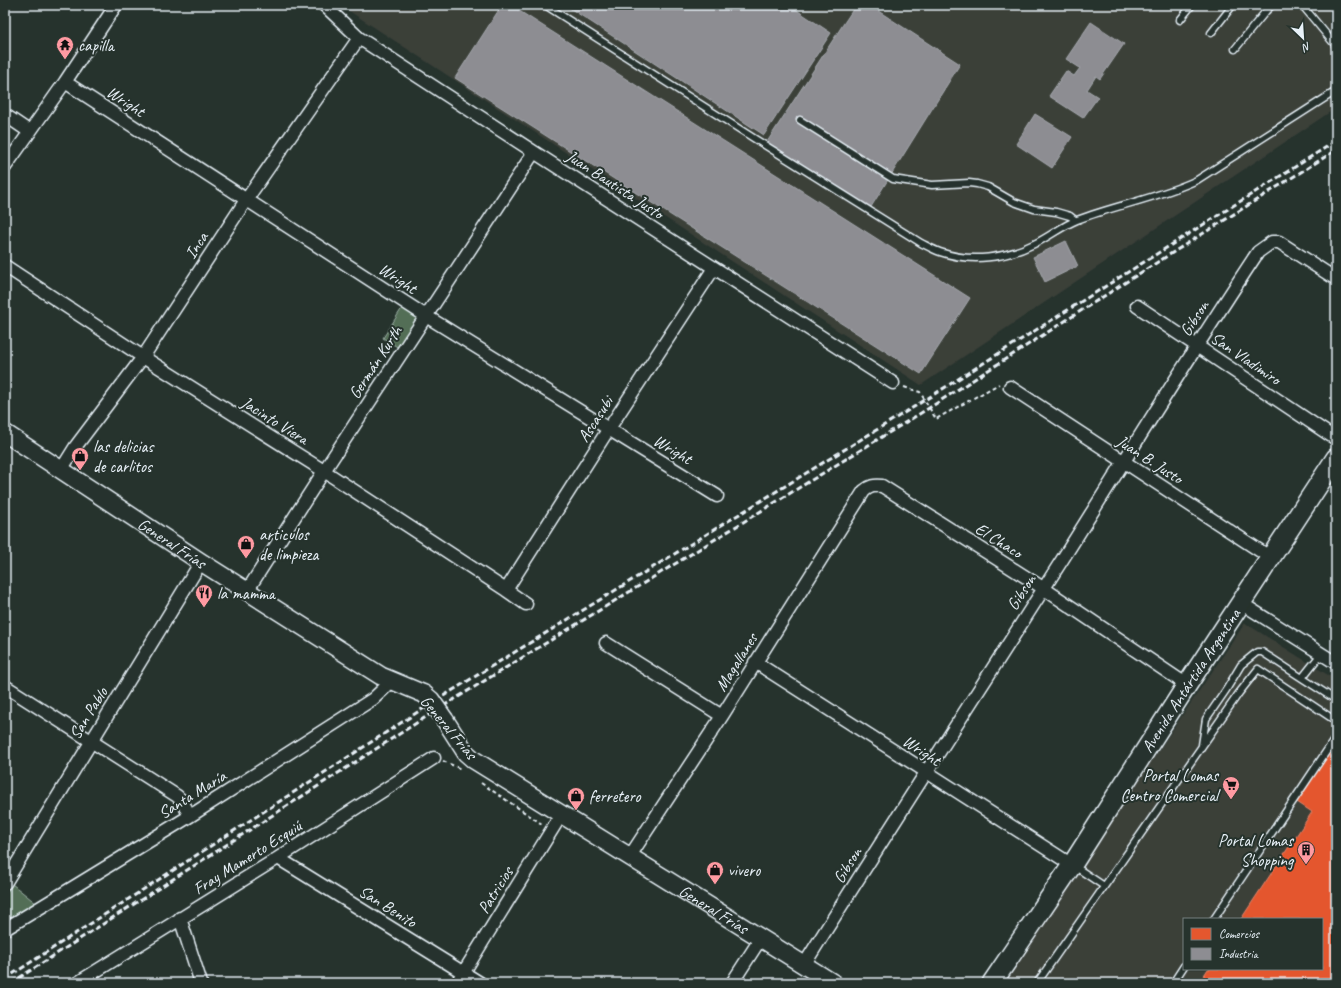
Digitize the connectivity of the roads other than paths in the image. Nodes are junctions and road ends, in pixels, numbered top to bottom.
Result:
1 (116, 5) edge
2 (324, 5) edge
3 (545, 5) edge
4 (1192, 5) edge
5 (1233, 5) edge
6 (1272, 5) edge
7 (1302, 5) edge
8 (1180, 20) dead end
9 (1211, 33) dead end
10 (359, 38) junction
11 (1336, 46) edge
12 (1235, 49) dead end
13 (65, 82) junction
14 (1336, 91) edge
15 (5, 115) edge
16 (800, 120) dead end
17 (30, 132) junction
18 (534, 152) junction
19 (5, 167) edge
20 (246, 200) junction
21 (1076, 220) junction
22 (5, 266) edge
23 (714, 268) junction
24 (1336, 279) edge
25 (1137, 306) dead end
26 (426, 316) junction
27 (1196, 345) junction
28 (143, 357) junction
29 (893, 383) road end
30 (1010, 387) road end
31 (608, 430) junction
32 (5, 433) edge
33 (1336, 439) edge
34 (1336, 458) edge
35 (1124, 462) junction
36 (61, 470) junction
37 (324, 471) junction
38 (870, 486) joint
39 (717, 496) dead end
40 (1271, 558) junction
41 (201, 562) junction
42 (1043, 588) junction
43 (506, 590) junction
44 (247, 591) junction
45 (1241, 603) junction
46 (526, 604) dead end
47 (606, 643) dead end
48 (1321, 654) junction
49 (755, 662) junction
50 (1336, 663) edge
51 (1302, 678) junction
52 (392, 681) junction
53 (1187, 685) junction
54 (5, 686) edge
55 (1336, 700) edge
56 (722, 716) junction
57 (1336, 721) edge
58 (1336, 737) edge
59 (91, 741) junction
60 (1202, 746) junction
61 (434, 758) road end
62 (925, 772) junction
63 (561, 815) junction
64 (190, 816) junction
65 (630, 856) junction
66 (278, 858) junction
67 (1072, 865) junction
68 (5, 883) edge
69 (1104, 886) junction
70 (180, 918) junction
71 (1215, 918) edge
72 (5, 929) edge
73 (760, 938) junction
74 (804, 965) junction
75 (1183, 968) edge
76 (460, 978) edge
77 (77, 983) edge
78 (201, 983) edge
79 (480, 983) edge
80 (732, 983) edge
81 (833, 983) edge
82 (992, 983) edge
83 (1037, 983) edge
84 (1173, 983) edge

1 - 13 street
2 - 10 street, Juan Bautista Justo
3 - 21 lane
4 - 8 lane
5 - 9 lane
6 - 12 lane
7 - 11 lane
10 - 18 street, Juan Bautista Justo
10 - 20 street, Inca
13 - 17 street
13 - 20 street, Wright
14 - 21 lane
15 - 17 street
16 - 21 lane
17 - 19 street
18 - 23 street, Juan Bautista Justo
18 - 26 street, Germán Kurth
20 - 26 street, Wright
20 - 28 street, Inca
22 - 28 street, Jacinto Viera
23 - 29 street, Juan Bautista Justo
23 - 31 street, Ascasubi
24 - 27 street, Gibson
25 - 27 street, San Vladimiro
26 - 31 street, Wright
26 - 37 street, Germán Kurth
27 - 33 street, San Vladimiro
27 - 35 street, Gibson
28 - 36 street, Inca
28 - 37 street, Jacinto Viera
30 - 35 street, Juan B. Justo
31 - 39 street, Wright
31 - 43 street, Ascasubi
32 - 36 main road, General Frías
34 - 40 main road, Avenida Antártida Argentina
35 - 40 street, Juan B. Justo
35 - 42 street, Gibson
36 - 41 main road, General Frías
37 - 43 street, Jacinto Viera
37 - 44 street, Germán Kurth
38 - 42 street, El Chaco
38 - 49 street, Magallanes
40 - 45 main road, Avenida Antártida Argentina
41 - 44 main road, General Frías
41 - 59 street, San Pablo
42 - 53 street, El Chaco
42 - 62 street, Gibson
43 - 46 street, Jacinto Viera
44 - 52 main road, General Frías
45 - 48 street
45 - 53 main road, Avenida Antártida Argentina
47 - 56 street
48 - 50 street
48 - 51 lane
49 - 56 street, Magallanes
49 - 62 street, Wright
51 - 55 lane
51 - 60 lane
52 - 63 main road, General Frías, bridge
52 - 64 street, Santa María
53 - 67 main road, Avenida Antártida Argentina
54 - 59 street
56 - 65 street, Magallanes
57 - 60 lane
58 - 71 lane
59 - 64 street
59 - 68 street, San Pablo
60 - 69 lane
61 - 66 street, Fray Mamerto Esquiú
62 - 67 street, Wright
62 - 74 street, Gibson
63 - 65 main road, General Frías
63 - 76 street, Patricios
64 - 72 street, Santa María
65 - 73 main road, General Frías
66 - 70 street, Fray Mamerto Esquiú
66 - 76 street, San Benito
67 - 69 lane
67 - 82 main road, Avenida Antártida Argentina
69 - 83 lane
70 - 77 street, Fray Mamerto Esquiú
70 - 78 street
73 - 74 main road, General Frías
73 - 80 street
74 - 81 main road, General Frías
75 - 84 lane
76 - 79 street, San Benito

